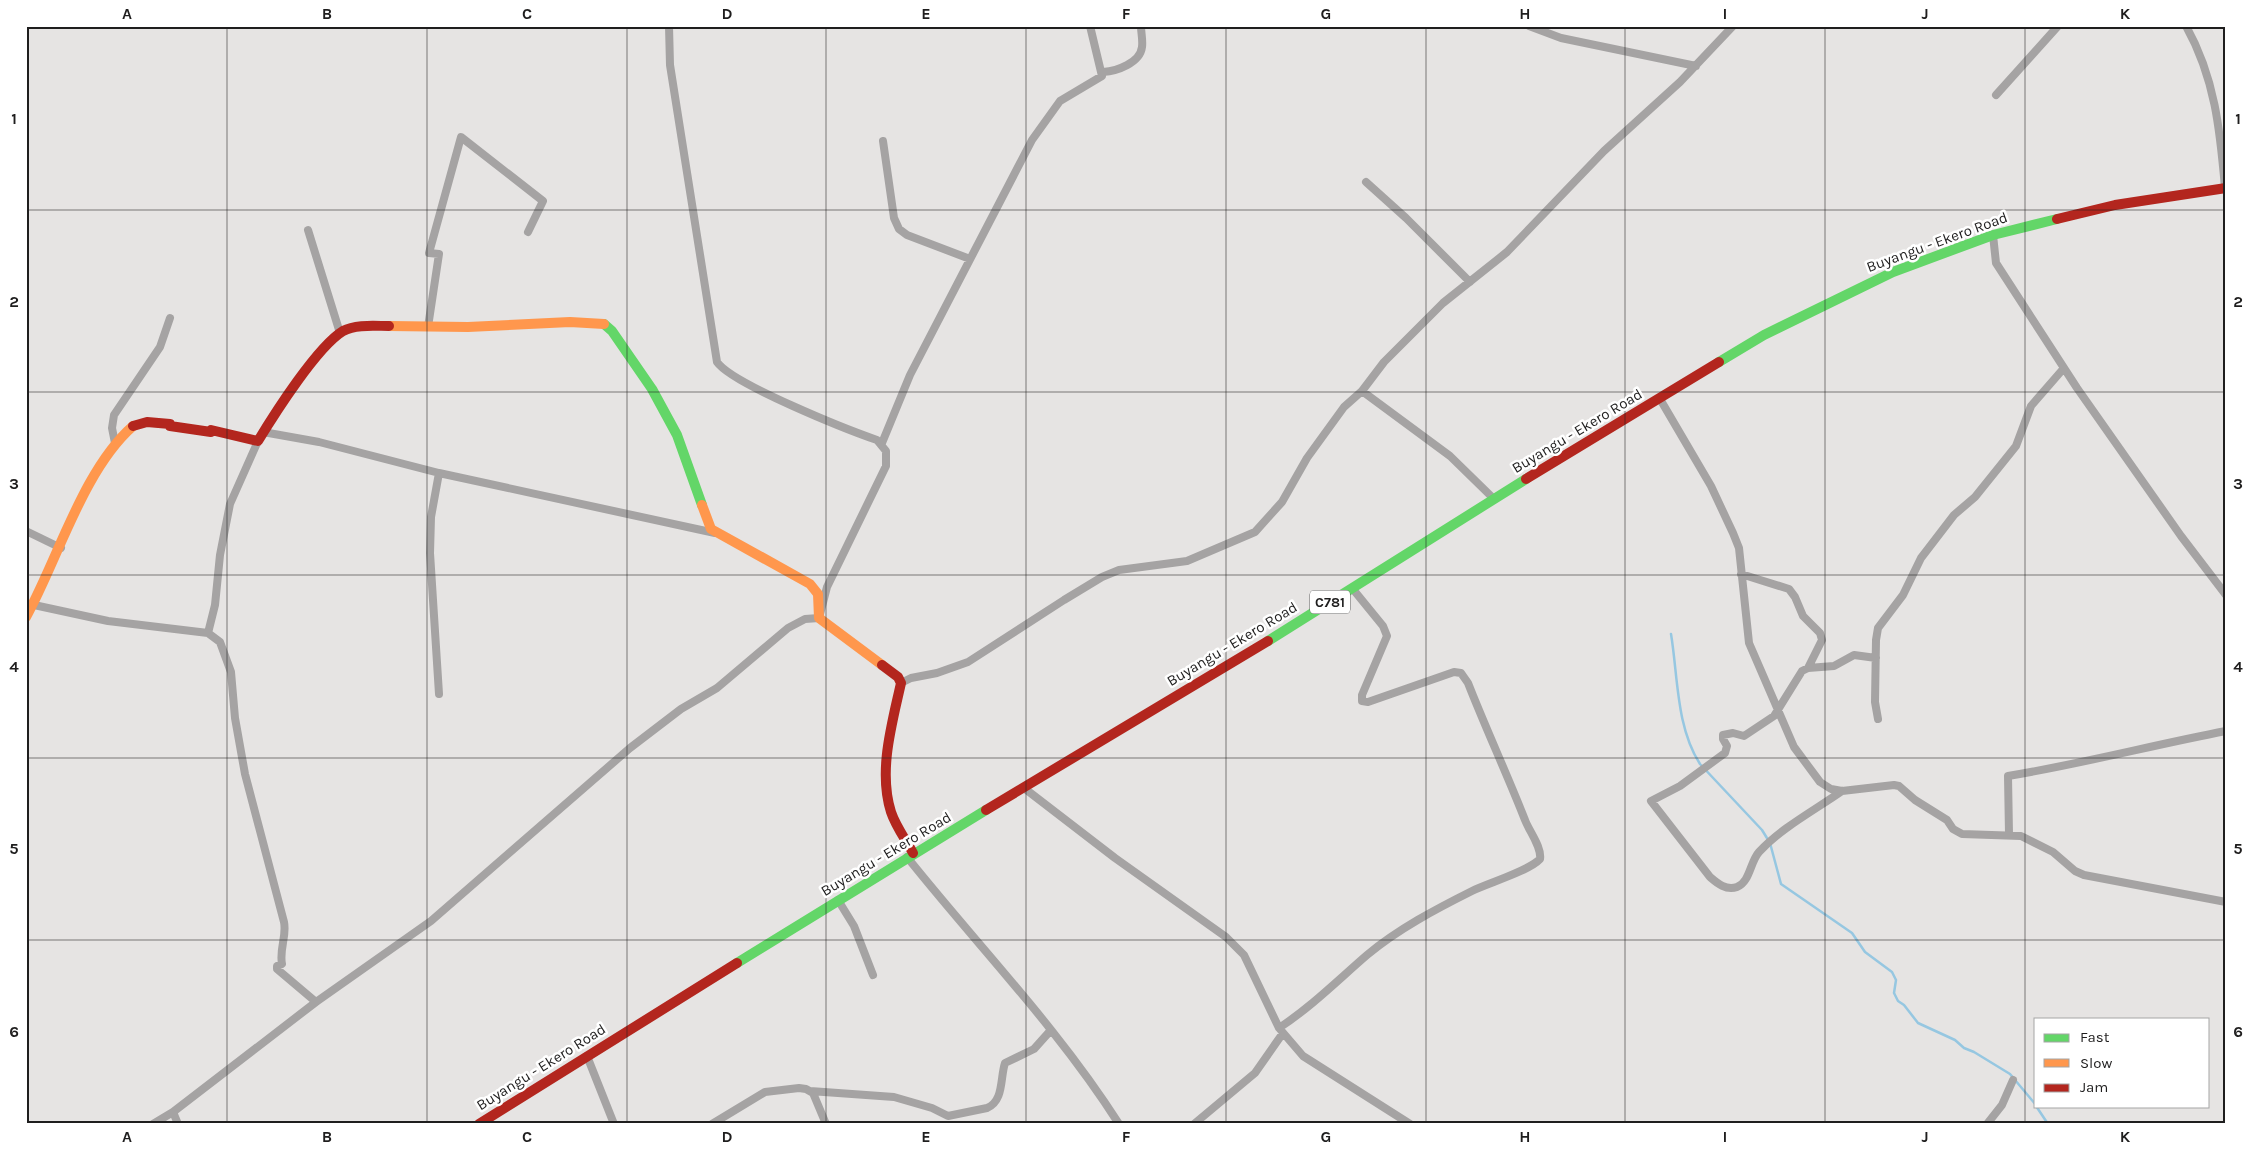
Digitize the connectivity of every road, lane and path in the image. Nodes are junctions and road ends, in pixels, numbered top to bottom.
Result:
1 (669, 26) edge
2 (1090, 26) edge
3 (1141, 26) edge
4 (1529, 26) edge
5 (1733, 26) edge
6 (2058, 26) edge
7 (2186, 26) edge
8 (1696, 66) junction
9 (1103, 72) junction
10 (1996, 94) dead end
11 (883, 141) dead end
12 (1366, 182) dead end
13 (2226, 188) edge
14 (308, 230) dead end
15 (528, 232) dead end
16 (1993, 235) junction
17 (970, 259) junction
18 (1470, 282) junction
19 (170, 318) dead end
20 (428, 326) junction
21 (340, 333) junction
22 (2064, 368) junction
23 (1362, 391) junction
24 (1660, 399) junction
25 (260, 436) junction
26 (115, 443) junction
27 (882, 443) junction
28 (438, 473) junction
29 (1494, 499) junction
30 (26, 531) edge
31 (715, 533) junction
32 (61, 548) junction
33 (1741, 574) junction
34 (1352, 588) junction
35 (2226, 596) edge
36 (34, 605) junction
37 (26, 617) edge
38 (819, 618) junction
39 (208, 633) junction
40 (1876, 658) junction
41 (1808, 668) junction
42 (901, 683) junction
43 (439, 694) dead end
44 (1779, 710) junction
45 (1878, 719) dead end
46 (2226, 731) edge
47 (1024, 788) junction
48 (1842, 791) junction
49 (2009, 834) junction
50 (910, 855) junction
51 (838, 900) junction
52 (2226, 902) edge
53 (873, 975) dead end
54 (316, 1002) junction
55 (1051, 1030) junction
56 (1281, 1031) junction
57 (587, 1056) junction
58 (2013, 1080) dead end
59 (810, 1091) junction
60 (172, 1112) junction
61 (153, 1124) edge
62 (178, 1124) edge
63 (479, 1124) edge
64 (614, 1124) edge
65 (712, 1124) edge
66 (826, 1124) edge
67 (1119, 1124) edge
68 (1194, 1124) edge
69 (1410, 1124) edge
70 (1987, 1124) edge

1 - 27 street
2 - 9 street
3 - 9 street
4 - 8 street
5 - 8 street
6 - 10 street
7 - 13 street
8 - 18 street
9 - 17 street
11 - 17 street
12 - 18 street
13 - 16 main road, Buyangu - Ekero Road / C781
14 - 21 street
15 - 20 street
16 - 22 street
16 - 24 main road, Buyangu - Ekero Road / C781
17 - 27 street
18 - 23 street
19 - 26 street
20 - 21 main road
20 - 31 main road
21 - 25 main road
22 - 35 street
22 - 40 street
23 - 29 street
23 - 42 street
24 - 29 main road, Buyangu - Ekero Road / C781
24 - 33 street
25 - 26 main road
25 - 28 street
25 - 39 street
26 - 32 main road
27 - 38 street
28 - 31 street
28 - 43 street
29 - 34 main road, Buyangu - Ekero Road / C781
30 - 32 street
31 - 38 main road
32 - 36 main road
33 - 41 street
33 - 44 street
34 - 47 main road, Buyangu - Ekero Road / C781
34 - 56 street
36 - 37 main road
36 - 39 street
38 - 42 main road
38 - 54 street
39 - 54 street
40 - 41 street
40 - 45 street
41 - 44 street
42 - 50 main road
44 - 48 street
44 - 48 street
46 - 49 street
47 - 50 main road, Buyangu - Ekero Road / C781
47 - 56 street
48 - 49 street
49 - 52 street
50 - 51 main road, Buyangu - Ekero Road / C781
50 - 55 street
51 - 53 street
51 - 57 main road, Buyangu - Ekero Road / C781
54 - 60 street
55 - 59 street
55 - 67 street
56 - 68 street
56 - 69 street
57 - 63 main road, Buyangu - Ekero Road / C781
57 - 64 street
58 - 70 street
59 - 65 street
59 - 66 street
60 - 61 street
60 - 62 street

